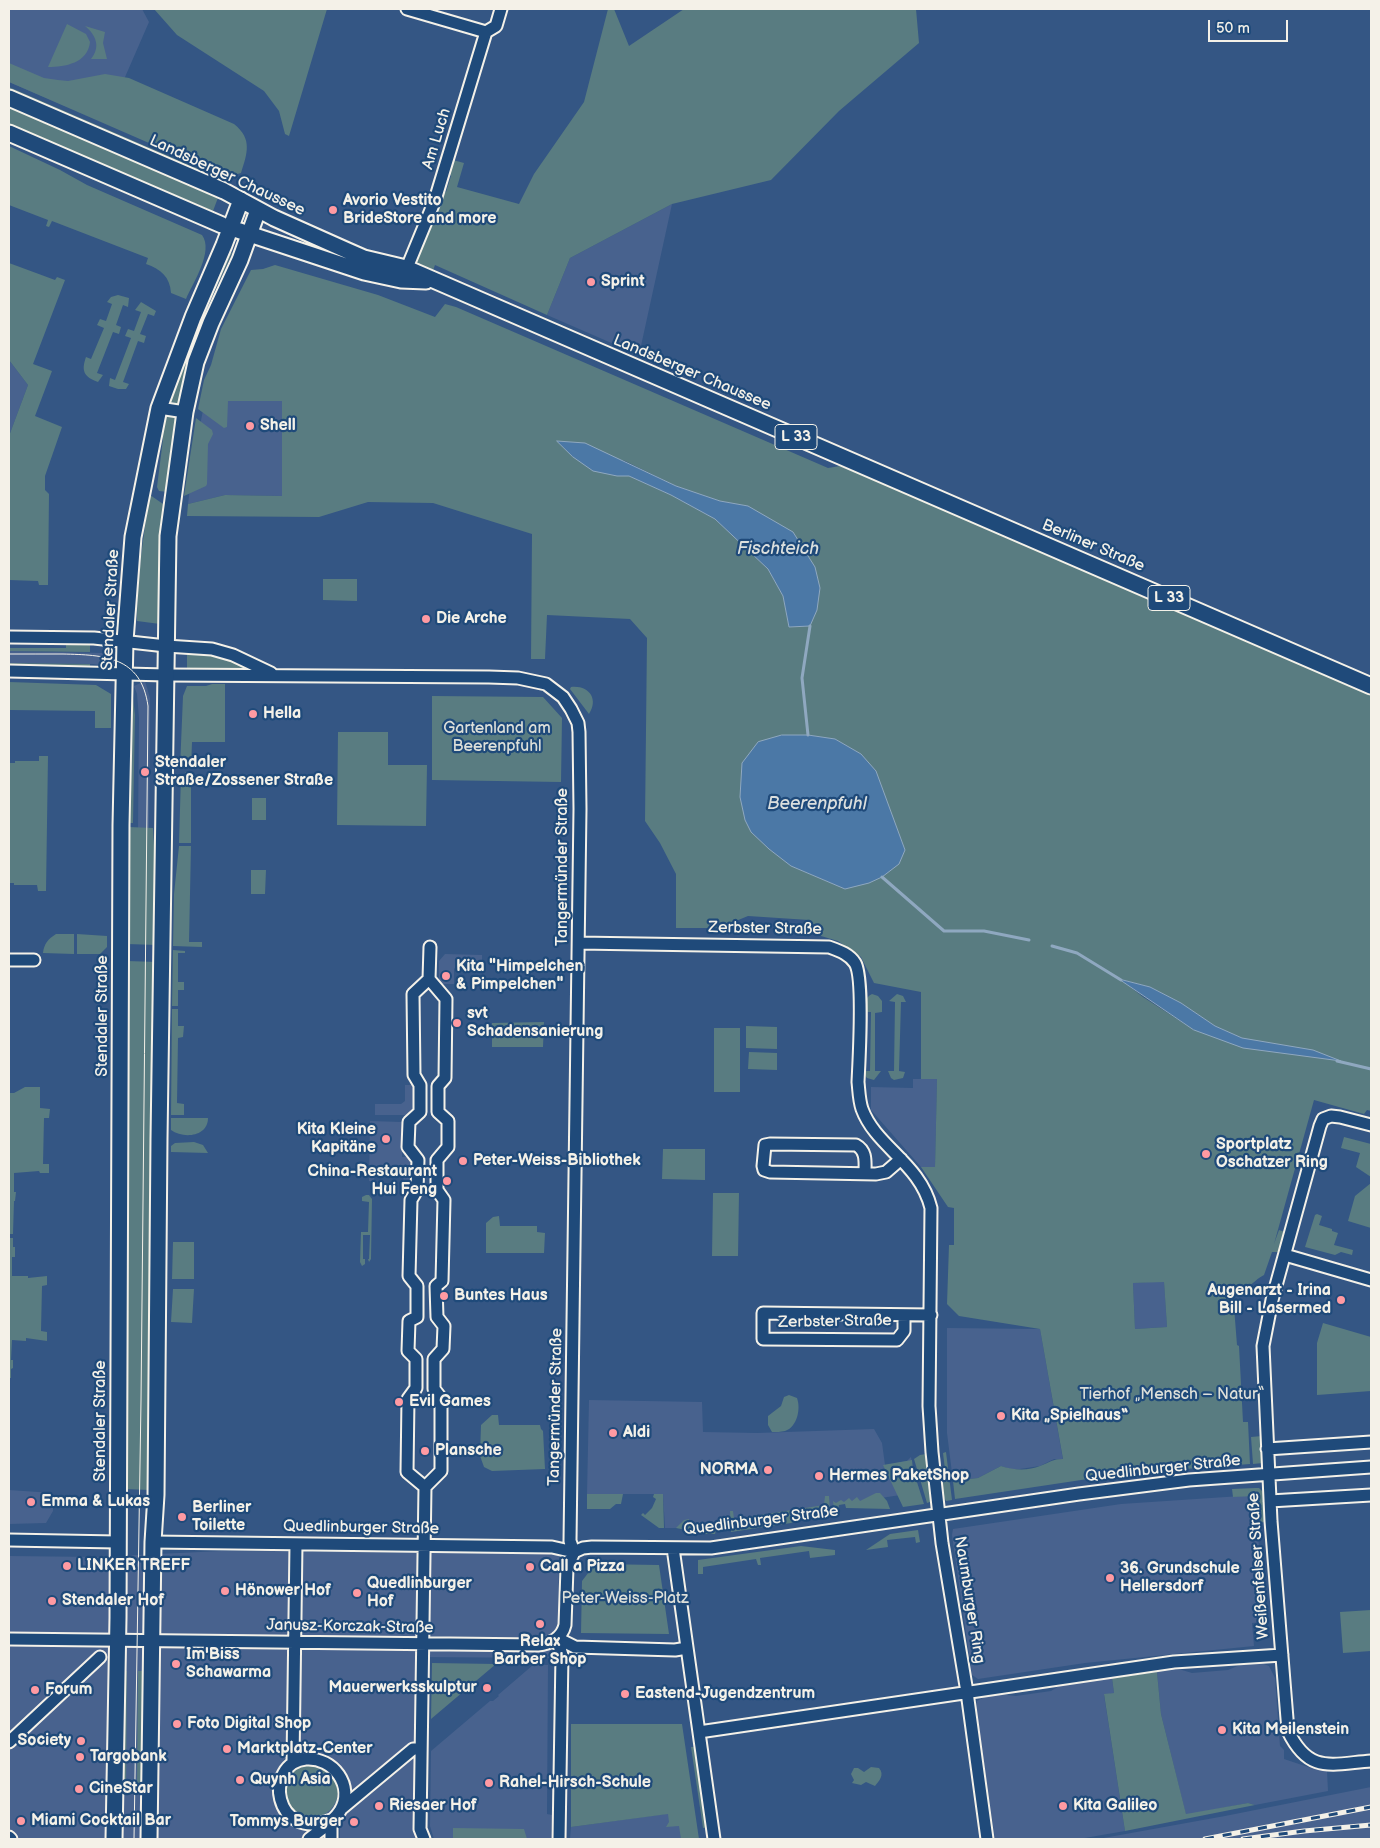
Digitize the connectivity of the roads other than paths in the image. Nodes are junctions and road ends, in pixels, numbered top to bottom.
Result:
1 (408, 9) edge
2 (501, 9) edge
3 (486, 32) junction
4 (9, 98) edge
5 (9, 133) edge
6 (239, 205) junction
7 (256, 214) junction
8 (231, 228) junction
9 (249, 234) junction
10 (404, 274) junction
11 (159, 408) junction
12 (186, 412) junction
13 (966, 511) joint
14 (9, 637) edge
15 (125, 641) junction
16 (166, 646) junction
17 (9, 671) edge
18 (124, 674) junction
19 (166, 675) junction
20 (276, 675) junction
21 (1371, 686) edge
22 (578, 942) junction
23 (430, 947) dead end
24 (9, 960) edge
25 (34, 960) dead end
26 (429, 979) junction
27 (1371, 1125) edge
28 (901, 1159) junction
29 (865, 1174) junction
30 (1285, 1255) junction
31 (1371, 1280) edge
32 (904, 1315) junction
33 (931, 1315) junction
34 (1371, 1442) edge
35 (1267, 1449) junction
36 (1371, 1468) edge
37 (1269, 1475) junction
38 (424, 1487) junction
39 (1371, 1495) edge
40 (1270, 1501) junction
41 (939, 1514) junction
42 (9, 1540) edge
43 (117, 1542) junction
44 (153, 1542) junction
45 (296, 1544) junction
46 (424, 1546) junction
47 (673, 1548) junction
48 (574, 1552) junction
49 (557, 1638) junction
50 (9, 1639) edge
51 (117, 1640) junction
52 (152, 1641) junction
53 (294, 1643) junction
54 (423, 1644) junction
55 (687, 1648) junction
56 (1282, 1655) junction
57 (100, 1657) dead end
58 (967, 1692) junction
59 (699, 1732) junction
60 (9, 1742) edge
61 (421, 1749) junction
62 (1371, 1761) edge
63 (293, 1762) junction
64 (341, 1809) junction
65 (331, 1820) junction
66 (114, 1839) edge
67 (149, 1839) edge
68 (309, 1839) edge
69 (331, 1839) edge
70 (424, 1839) edge
71 (560, 1839) edge
72 (714, 1839) edge
73 (987, 1839) edge

1 - 3 street
2 - 3 street, Am Luch
3 - 10 street, Am Luch
4 - 6 main road, Landsberger Chaussee
5 - 8 main road, Landsberger Chaussee
6 - 7 main road, Landsberger Chaussee
6 - 8 main road, Stendaler Straße
7 - 9 main road
7 - 10 main road, Landsberger Chaussee
8 - 9 main road, Landsberger Chaussee
8 - 11 main road, Stendaler Straße
9 - 10 main road, Landsberger Chaussee
9 - 12 main road
10 - 13 main road, Landsberger Chaussee / L 33
11 - 12 street
11 - 15 main road, Stendaler Straße
12 - 16 main road
13 - 21 main road, Berliner Straße / L 33
14 - 15 street, Tangermünder Straße
15 - 16 street, Tangermünder Straße
15 - 18 main road, Stendaler Straße
16 - 19 main road
16 - 20 street, Tangermünder Straße
17 - 18 street, Tangermünder Straße
18 - 19 street, Tangermünder Straße
18 - 43 main road, Stendaler Straße
19 - 20 street, Tangermünder Straße
19 - 44 main road
20 - 22 street, Tangermünder Straße
22 - 28 street, Zerbster Straße
22 - 48 street, Tangermünder Straße
23 - 26 street
24 - 25 street
26 - 38 street
26 - 38 street
27 - 30 street, Weißenfelser Straße
28 - 29 street
28 - 33 street, Zerbster Straße
29 - 29 street
30 - 31 street
30 - 35 street, Weißenfelser Straße
32 - 32 street, Zerbster Straße
32 - 33 street, Zerbster Straße
33 - 41 street, Zerbster Straße
34 - 35 street
35 - 37 street, Weißenfelser Straße
36 - 37 street, Quedlinburger Straße
37 - 40 street, Weißenfelser Straße
37 - 41 street, Quedlinburger Straße
38 - 46 street
39 - 40 street
40 - 56 street, Weißenfelser Straße
41 - 47 street, Quedlinburger Straße
41 - 58 street, Naumburger Ring
42 - 43 street
43 - 51 main road, Stendaler Straße
44 - 45 street, Quedlinburger Straße
44 - 52 main road
45 - 46 street, Quedlinburger Straße
45 - 53 street
46 - 48 street, Quedlinburger Straße
46 - 54 street
47 - 48 street, Quedlinburger Straße
47 - 55 street
48 - 49 street, Tangermünder Straße
49 - 54 street, Janusz-Korczak-Straße
49 - 55 street
49 - 71 street
50 - 51 street, Janusz-Korczak-Straße
51 - 52 street, Janusz-Korczak-Straße
51 - 66 main road, Stendaler Straße
52 - 53 street, Janusz-Korczak-Straße
52 - 67 main road
53 - 54 street, Janusz-Korczak-Straße
53 - 63 street
54 - 61 street
55 - 59 street
56 - 58 street, Weißenfelser Straße
56 - 62 street, Weißenfelser Straße
57 - 60 street
58 - 59 street
58 - 73 street, Naumburger Ring
59 - 72 street
61 - 64 street
61 - 70 street
63 - 64 street
63 - 65 street
64 - 65 street
65 - 68 street
65 - 69 street

